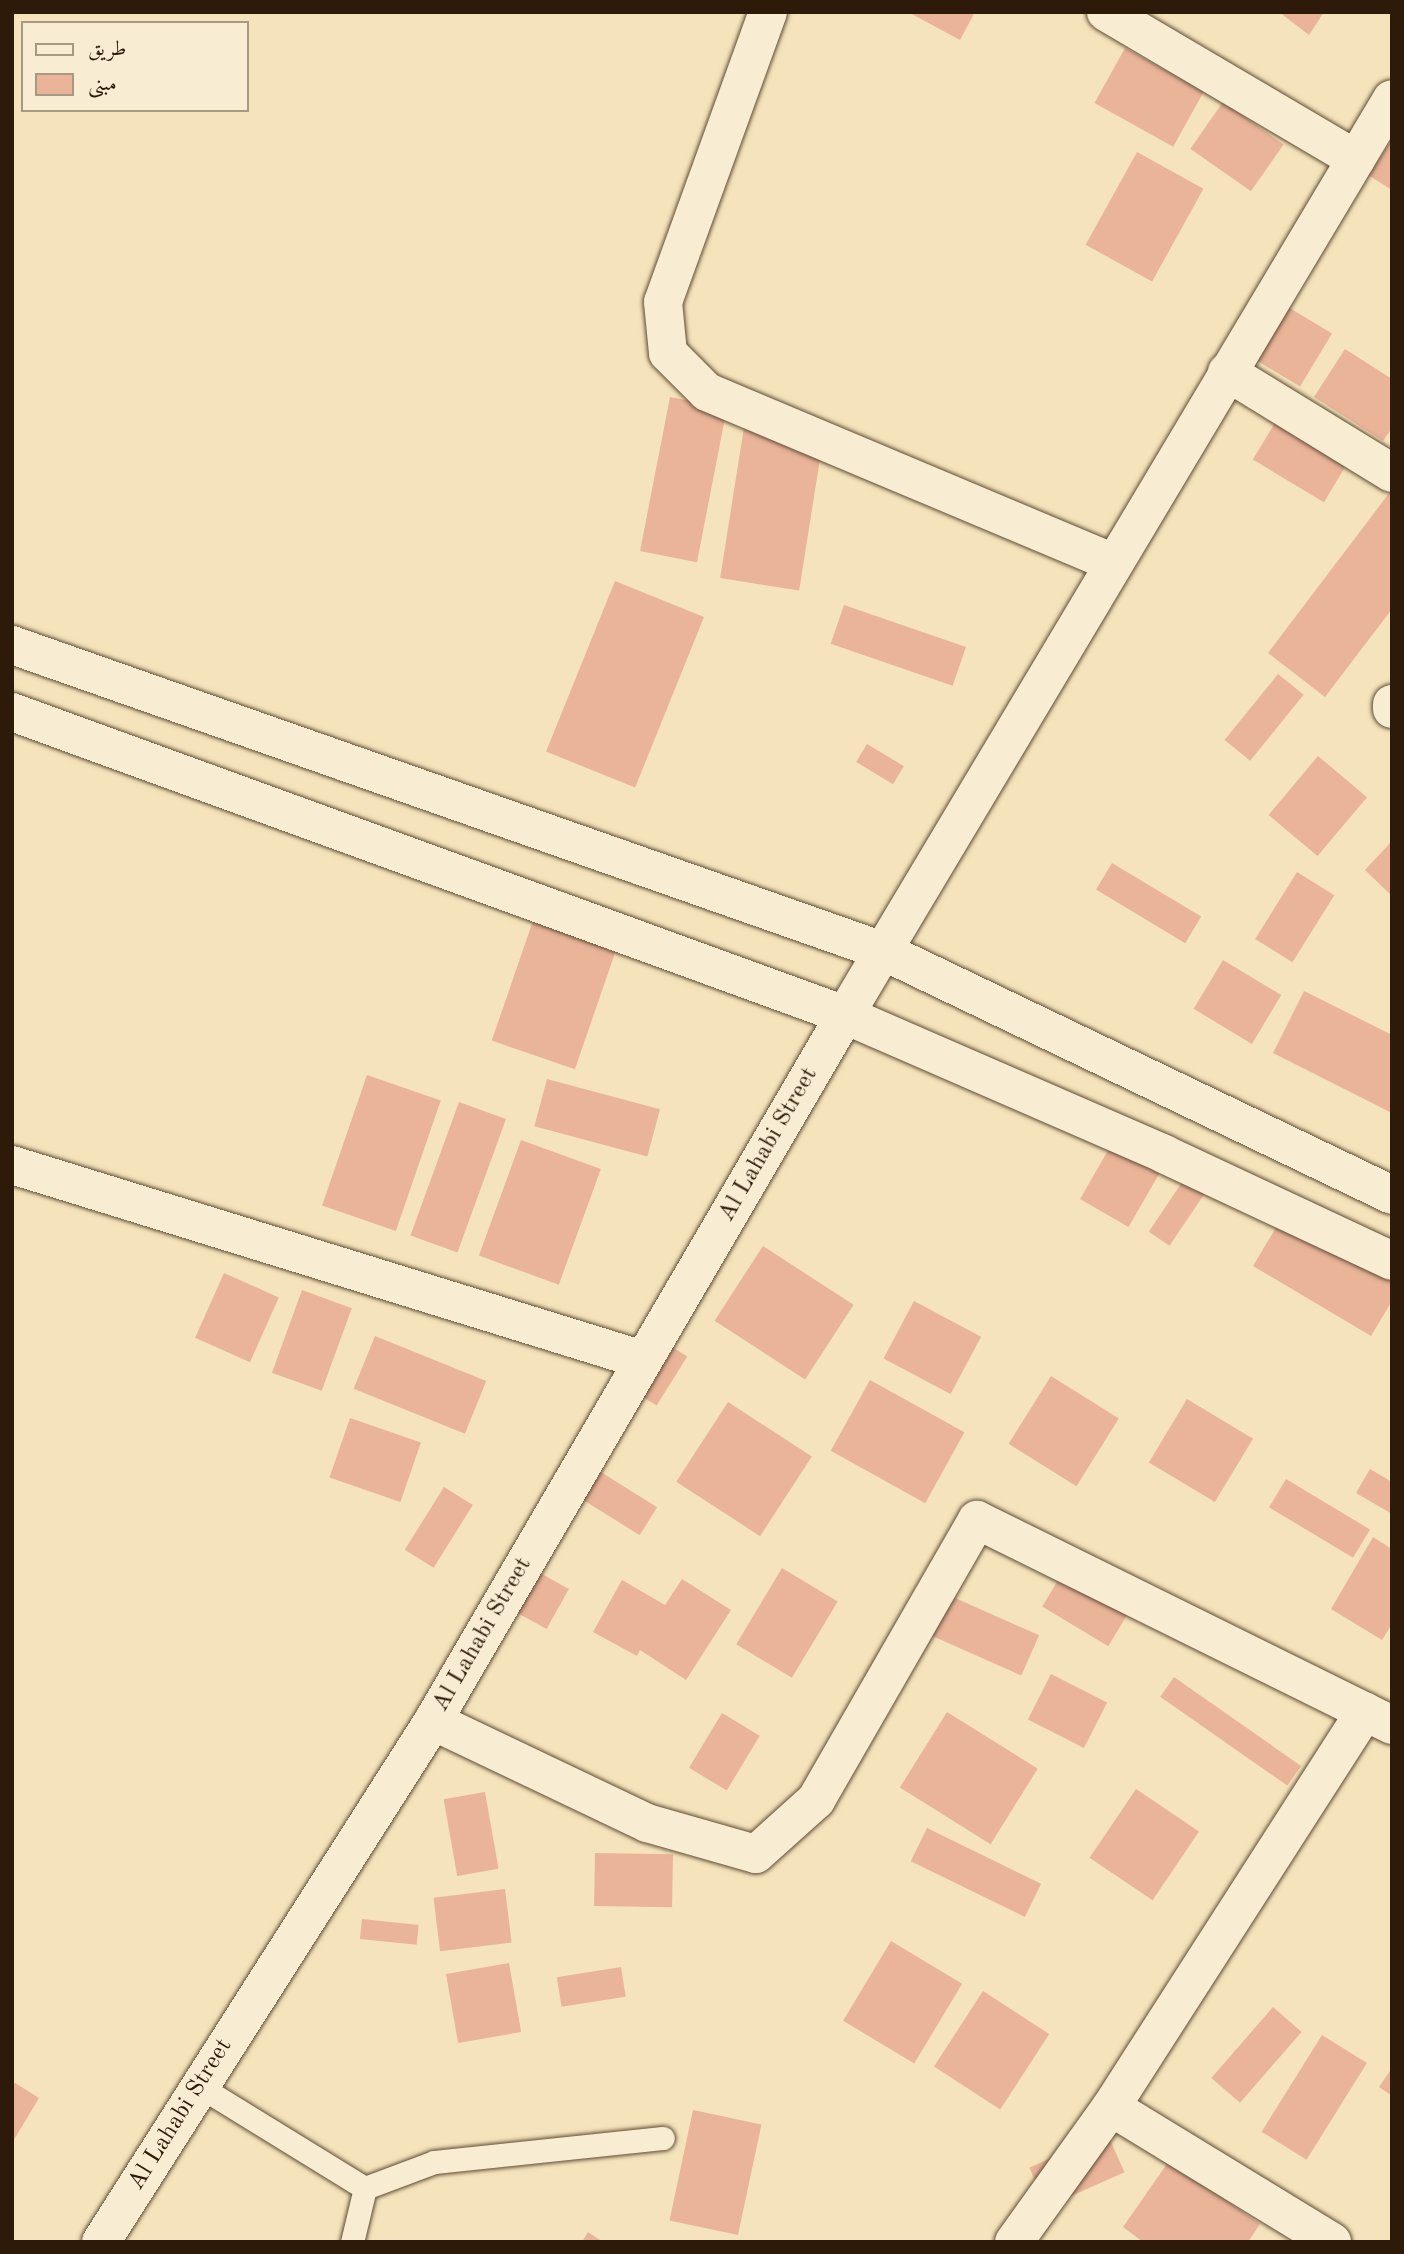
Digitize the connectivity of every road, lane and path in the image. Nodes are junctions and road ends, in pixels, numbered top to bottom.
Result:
1 (768, 12) edge
2 (1109, 13) edge
3 (1392, 99) edge
4 (1356, 159) junction
5 (1227, 372) junction
6 (1392, 473) edge
7 (1112, 562) junction
8 (12, 645) edge
9 (12, 712) edge
10 (883, 951) junction
11 (845, 1015) junction
12 (12, 1165) edge
13 (1392, 1195) edge
14 (1392, 1261) edge
15 (643, 1360) junction
16 (1378, 1718) edge
17 (433, 1721) junction
18 (199, 2087) junction
19 (1111, 2107) junction
20 (663, 2138) dead end
21 (365, 2188) junction
22 (101, 2242) edge
23 (352, 2242) edge
24 (1014, 2242) edge
25 (1332, 2242) edge

1 - 7 street
2 - 4 street
3 - 4 street, Al Lahabi Street
4 - 5 street, Al Lahabi Street
5 - 6 street
5 - 7 street, Al Lahabi Street
7 - 10 street, Al Lahabi Street
8 - 10 street
9 - 11 street
10 - 11 street, Al Lahabi Street
10 - 13 street
11 - 14 street
11 - 15 street, Al Lahabi Street
12 - 15 street
15 - 17 street, Al Lahabi Street
16 - 17 street
16 - 19 street
17 - 18 street, Al Lahabi Street
18 - 21 lane
18 - 22 street, Al Lahabi Street
19 - 24 street
19 - 25 street
20 - 21 lane
21 - 23 lane

